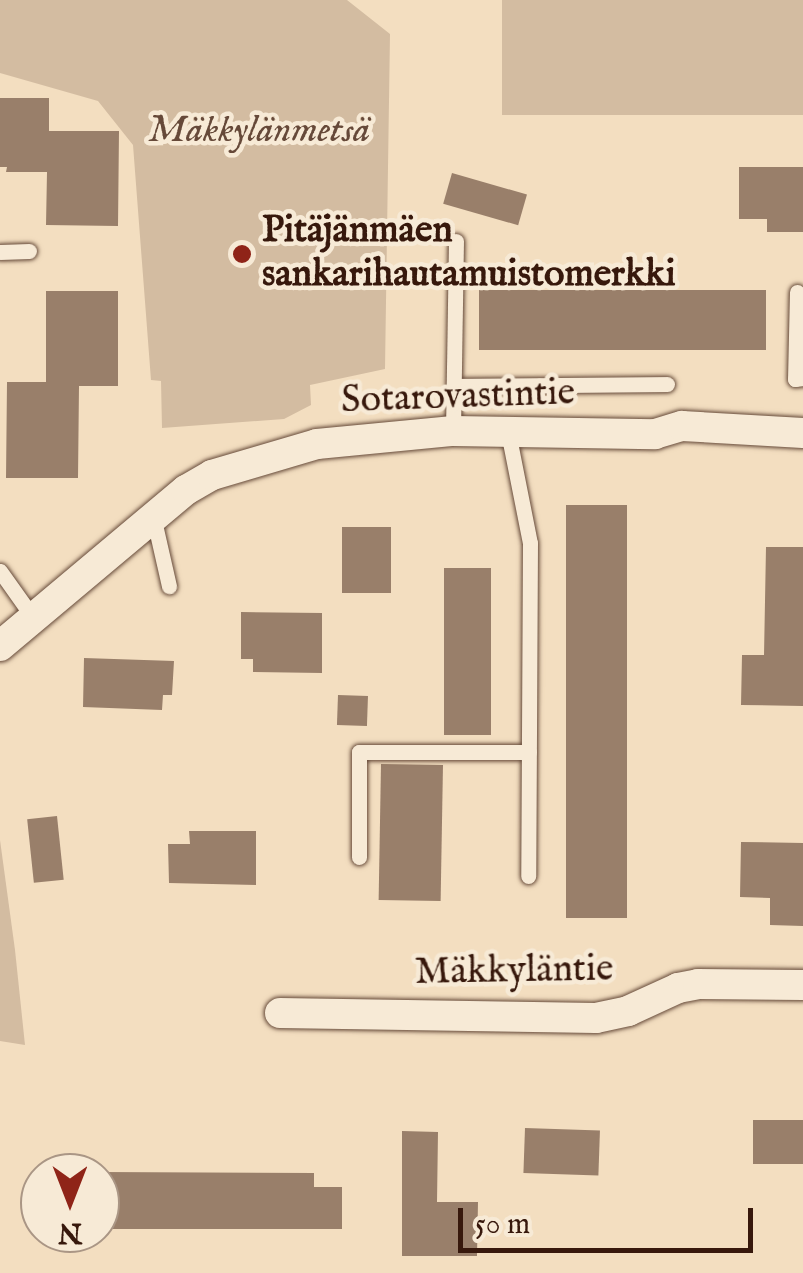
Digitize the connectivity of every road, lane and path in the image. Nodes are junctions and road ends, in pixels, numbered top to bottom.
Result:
1 (456, 241) dead end
2 (28, 251) dead end
3 (0, 252) edge
4 (797, 292) dead end
5 (803, 378) edge
6 (667, 384) dead end
7 (454, 386) junction
8 (453, 431) junction
9 (508, 432) junction
10 (803, 433) edge
11 (154, 520) junction
12 (0, 570) edge
13 (169, 586) dead end
14 (32, 616) junction
15 (0, 646) edge
16 (529, 752) junction
17 (359, 857) dead end
18 (528, 876) dead end
19 (803, 985) edge
20 (280, 1012) dead end

1 - 7 lane
2 - 3 lane
4 - 5 lane
6 - 7 lane
7 - 8 lane
8 - 9 street, Sotarovastintie
8 - 11 street, Sotarovastintie
9 - 10 street, Sotarovastintie
9 - 16 lane
11 - 13 lane
11 - 14 street, Sotarovastintie
12 - 14 lane
14 - 15 street, Sotarovastintie
16 - 17 lane
16 - 18 lane
19 - 20 street, Mäkkyläntie

